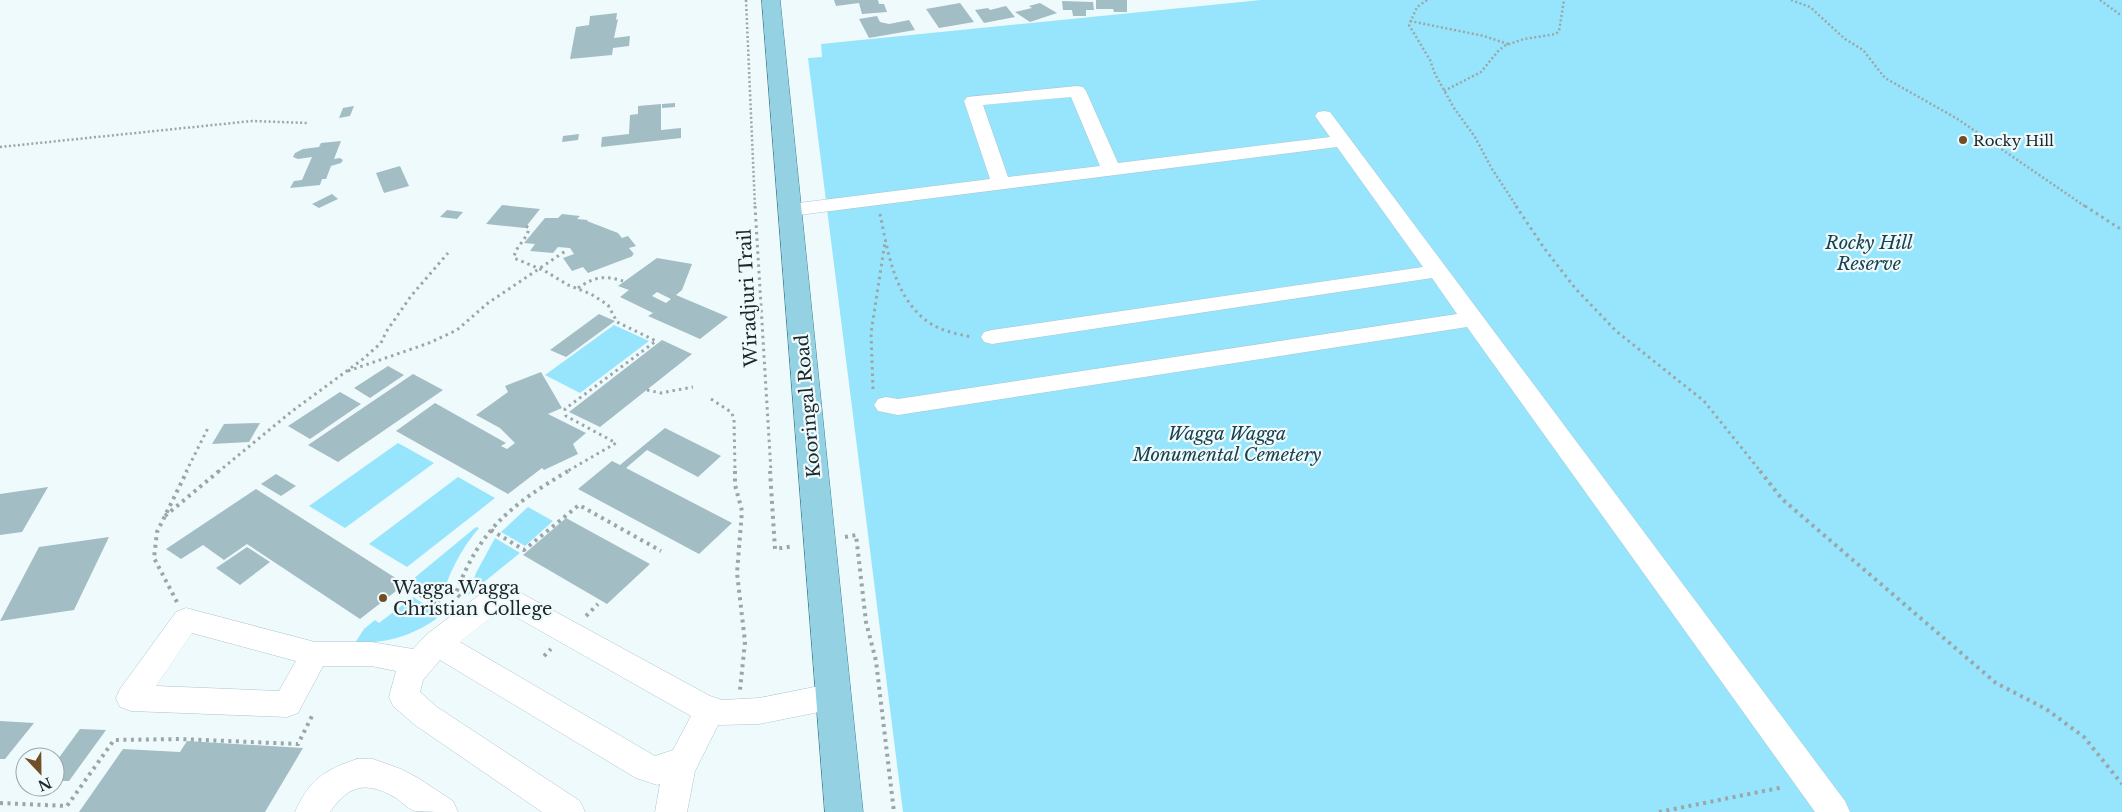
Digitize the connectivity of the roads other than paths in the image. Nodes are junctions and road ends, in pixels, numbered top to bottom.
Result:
1 (771, 0) edge
2 (1324, 116) dead end
3 (1342, 141) junction
4 (1111, 170) junction
5 (1001, 183) junction
6 (791, 210) junction
7 (1438, 271) junction
8 (1473, 320) junction
9 (992, 337) road end
10 (886, 405) road end
11 (428, 653) junction
12 (315, 654) junction
13 (834, 696) junction
14 (722, 711) junction
15 (682, 761) junction
16 (311, 812) edge
17 (442, 812) edge
18 (569, 812) edge
19 (671, 812) edge
20 (844, 812) edge
21 (1834, 812) edge

1 - 6 main road, Kooringal Road
2 - 3 lane
3 - 4 lane
3 - 7 lane
4 - 5 lane
4 - 5 lane
5 - 6 lane
6 - 13 main road, Kooringal Road
7 - 8 lane
7 - 9 lane
8 - 10 lane
8 - 21 lane
11 - 12 lane
11 - 14 lane
11 - 15 lane
11 - 18 lane
12 - 12 lane
13 - 14 lane
13 - 20 main road, Kooringal Road
14 - 15 lane
15 - 19 lane
16 - 17 lane

